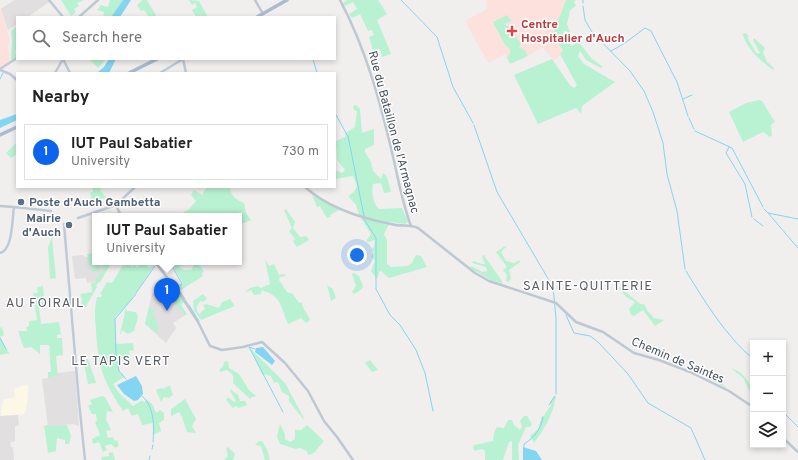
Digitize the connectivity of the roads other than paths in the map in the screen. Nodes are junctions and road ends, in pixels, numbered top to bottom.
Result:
1 (49, 0) edge
2 (98, 0) edge
3 (255, 0) edge
4 (287, 0) edge
5 (340, 0) edge
6 (263, 14) junction
7 (62, 16) edge
8 (80, 16) edge
9 (259, 16) edge
10 (16, 59) edge
11 (63, 60) edge
12 (63, 60) edge
13 (156, 60) edge
14 (181, 60) edge
15 (183, 60) edge
16 (63, 65) junction
17 (7, 66) junction
18 (0, 70) edge
19 (56, 72) edge
20 (69, 72) edge
21 (131, 72) edge
22 (162, 72) edge
23 (186, 72) edge
24 (10, 74) junction
25 (16, 79) edge
26 (16, 127) edge
27 (0, 135) edge
28 (134, 188) edge
29 (306, 188) edge
30 (116, 205) junction
31 (0, 206) edge
32 (14, 207) junction
33 (51, 211) dead end
34 (92, 213) edge
35 (93, 213) edge
36 (120, 213) edge
37 (78, 218) dead end
38 (64, 224) dead end
39 (411, 226) junction
40 (0, 253) edge
41 (156, 265) edge
42 (750, 405) edge
43 (786, 441) edge
44 (798, 452) edge
45 (85, 460) edge
46 (353, 460) edge

1 - 7 main road
2 - 8 street
3 - 6 street
4 - 6 main road
5 - 39 street, Rue du Bataillon de l'Armagnac
6 - 9 main road
10 - 17 main road
11 - 16 main road
12 - 16 main road
13 - 21 main road
14 - 22 main road
15 - 23 street
16 - 19 main road
16 - 20 main road
17 - 18 main road
17 - 24 main road
18 - 24 main road
24 - 25 main road
26 - 27 main road
28 - 30 main road
29 - 39 street
30 - 35 main road
30 - 36 street
31 - 32 street
32 - 33 main road
32 - 40 main road
34 - 37 main road
38 - 45 main road
39 - 42 street, Chemin de Saintes
41 - 46 street
43 - 44 street

